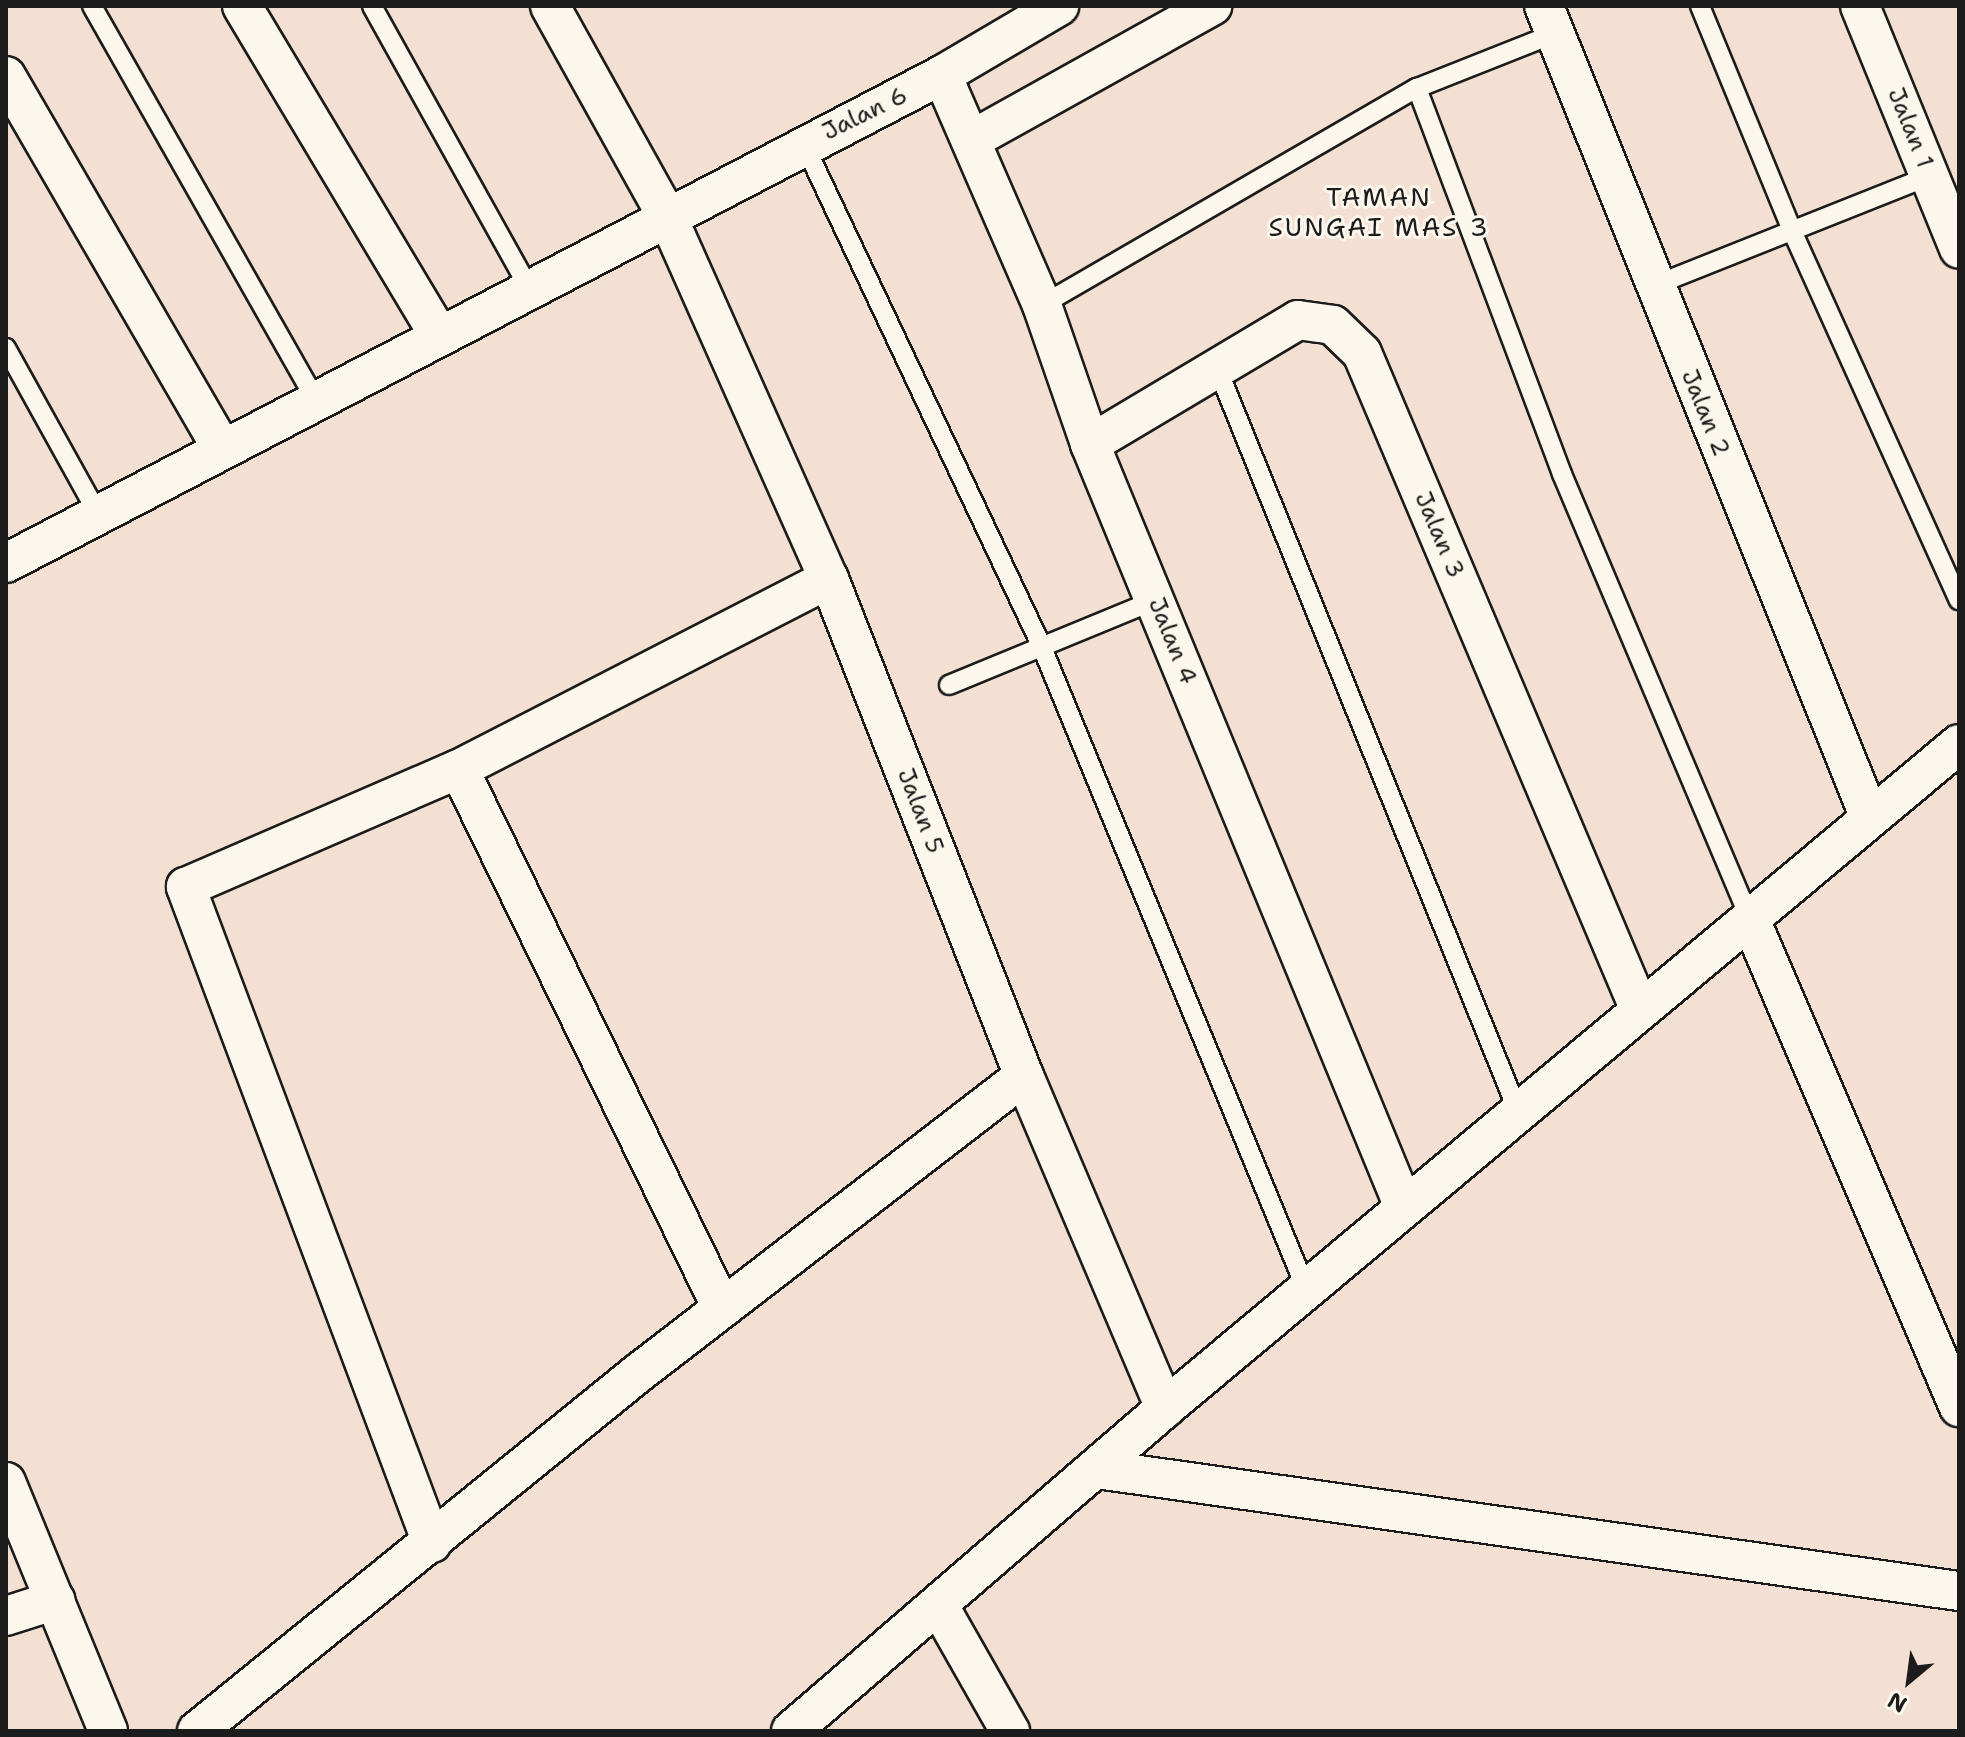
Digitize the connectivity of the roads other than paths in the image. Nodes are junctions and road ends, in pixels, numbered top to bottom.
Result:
1 (92, 6) edge
2 (242, 6) edge
3 (372, 6) edge
4 (550, 6) edge
5 (1059, 6) edge
6 (1212, 6) edge
7 (1700, 6) edge
8 (1860, 6) edge
9 (1550, 20) edge
10 (942, 75) junction
11 (6, 76) edge
12 (1417, 88) junction
13 (973, 139) junction
14 (804, 144) junction
15 (1929, 176) junction
16 (668, 218) junction
17 (1793, 233) junction
18 (1959, 249) edge
19 (1653, 286) junction
20 (529, 288) junction
21 (1042, 305) junction
22 (439, 335) junction
23 (6, 348) edge
24 (1216, 365) junction
25 (316, 400) junction
26 (1090, 444) junction
27 (222, 449) junction
28 (98, 514) junction
29 (6, 563) edge
30 (829, 579) junction
31 (1155, 600) junction
32 (1959, 600) edge
33 (1041, 645) junction
34 (949, 685) dead end
35 (1959, 744) edge
36 (459, 769) junction
37 (1870, 818) junction
38 (1750, 919) junction
39 (1640, 1010) junction
40 (1024, 1076) junction
41 (1519, 1114) junction
42 (1404, 1207) junction
43 (1307, 1291) junction
44 (722, 1308) junction
45 (1959, 1407) edge
46 (1165, 1408) junction
47 (1097, 1469) junction
48 (6, 1482) edge
49 (432, 1543) junction
50 (1959, 1591) edge
51 (56, 1600) junction
52 (940, 1608) junction
53 (6, 1616) edge
54 (108, 1731) edge
55 (197, 1731) edge
56 (791, 1731) edge
57 (1010, 1731) edge

1 - 25 lane
2 - 22 street
3 - 20 lane
4 - 16 street, Jalan 5
5 - 10 street, Jalan 6
6 - 13 street
7 - 17 lane
8 - 15 street, Jalan 1
9 - 12 lane
9 - 19 street, Jalan 2
10 - 13 street, Jalan 4
10 - 14 street, Jalan 6
11 - 27 street
12 - 21 lane
12 - 38 lane
13 - 21 street, Jalan 4
14 - 16 street, Jalan 6
14 - 33 lane
15 - 17 lane
15 - 18 street, Jalan 1
16 - 20 street, Jalan 6
16 - 30 street, Jalan 5
17 - 19 lane
17 - 32 lane
19 - 37 street, Jalan 2
20 - 22 street, Jalan 6
21 - 26 street, Jalan 4
22 - 25 street, Jalan 6
23 - 28 lane
24 - 26 street, Jalan 3
24 - 39 street, Jalan 3
24 - 41 lane
25 - 27 street, Jalan 6
26 - 31 street, Jalan 4
27 - 28 street, Jalan 6
28 - 29 street, Jalan 6
30 - 36 street
30 - 40 street, Jalan 5
31 - 33 lane
31 - 42 street, Jalan 4
33 - 34 lane
33 - 43 lane
35 - 37 street
36 - 44 street
36 - 49 street
37 - 38 street
38 - 39 street
38 - 45 street
39 - 41 street
40 - 44 street
40 - 46 street, Jalan 5
41 - 42 street
42 - 43 street
43 - 46 street
44 - 49 street
46 - 47 street
47 - 50 street
47 - 52 street
48 - 51 street
49 - 55 street
51 - 53 street
51 - 54 street
52 - 56 street
52 - 57 street

